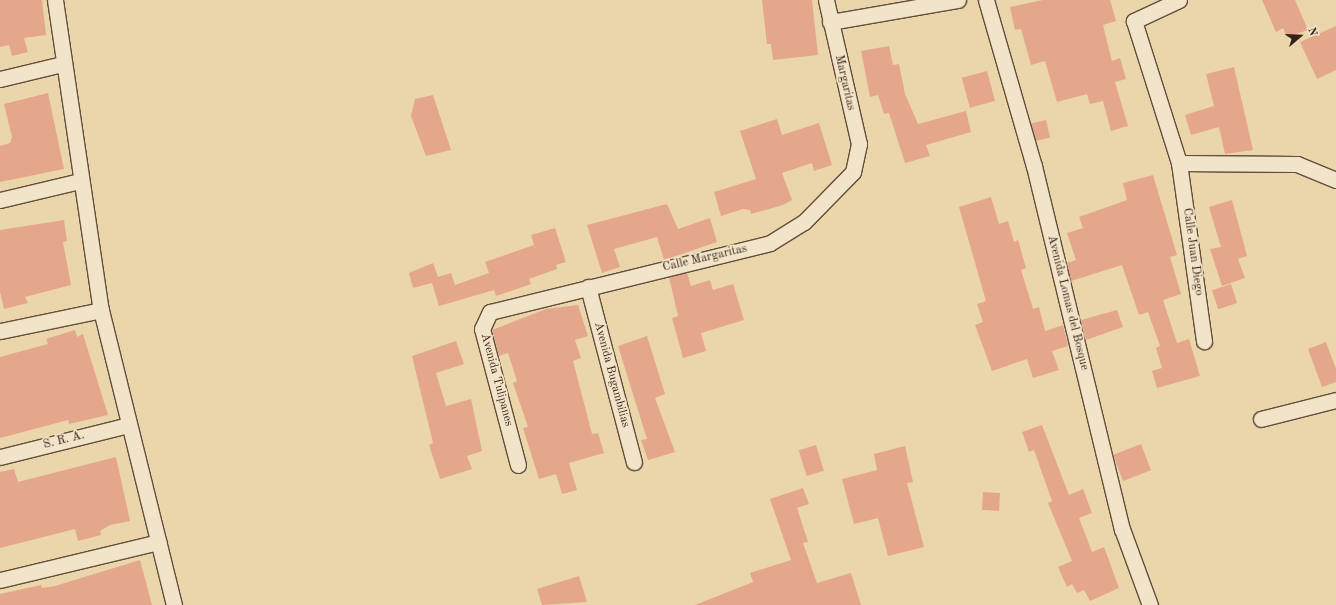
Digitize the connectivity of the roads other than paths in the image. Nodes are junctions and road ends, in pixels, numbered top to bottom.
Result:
1 (55, 0) edge
2 (826, 0) edge
3 (958, 0) edge
4 (986, 0) edge
5 (1179, 0) edge
6 (830, 22) junction
7 (62, 64) junction
8 (0, 79) edge
9 (858, 144) joint
10 (1179, 163) junction
11 (1336, 180) edge
12 (80, 181) junction
13 (0, 200) edge
14 (588, 286) junction
15 (505, 307) joint
16 (101, 310) junction
17 (0, 331) edge
18 (1204, 341) dead end
19 (1336, 400) edge
20 (1261, 419) dead end
21 (128, 425) junction
22 (0, 457) edge
23 (634, 462) dead end
24 (518, 464) dead end
25 (158, 542) junction
26 (0, 580) edge
27 (174, 605) edge
28 (1150, 605) edge

1 - 7 street
2 - 6 street, Margaritas
3 - 6 street
4 - 28 street, Avenida Lomas del Bosque
5 - 10 street, Calle Juan Diego
6 - 9 street, Margaritas
7 - 8 street
7 - 12 street
9 - 14 street, Calle Margaritas
10 - 11 street
10 - 18 street, Calle Juan Diego
12 - 13 street
12 - 16 street
14 - 15 street, Calle Margaritas
14 - 23 street, Avenida Bugambilias
15 - 24 street, Avenida Tulipanes
16 - 17 street
16 - 21 street
19 - 20 street
21 - 22 street, S. R. A.
21 - 25 street
25 - 26 street
25 - 27 street

